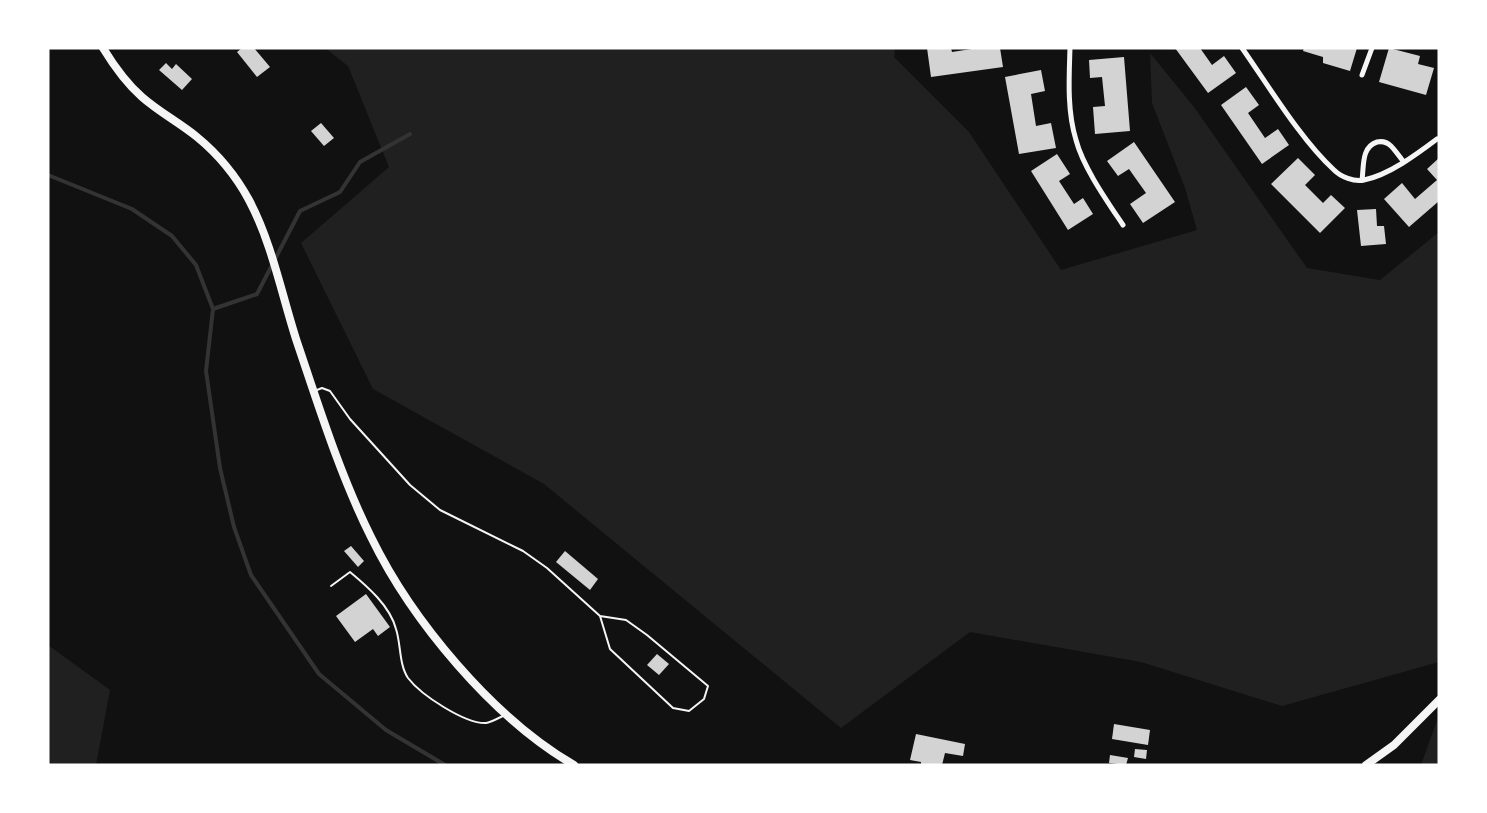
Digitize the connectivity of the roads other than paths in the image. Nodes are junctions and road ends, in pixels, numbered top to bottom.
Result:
1 (103, 48) edge
2 (1070, 48) edge
3 (1242, 48) edge
4 (1372, 48) edge
5 (1362, 75) dead end
6 (1437, 139) dead end
7 (1403, 161) junction
8 (1362, 180) junction
9 (1123, 225) dead end
10 (314, 391) junction
11 (331, 586) dead end
12 (600, 616) junction
13 (1439, 700) edge
14 (506, 714) junction
15 (574, 765) edge
16 (1366, 765) edge

1 - 10 main road
2 - 9 street
3 - 8 street
4 - 5 street
6 - 7 street
7 - 8 street
7 - 8 street
10 - 12 lane
10 - 14 main road
11 - 14 lane
12 - 12 lane
13 - 16 main road
14 - 15 main road

